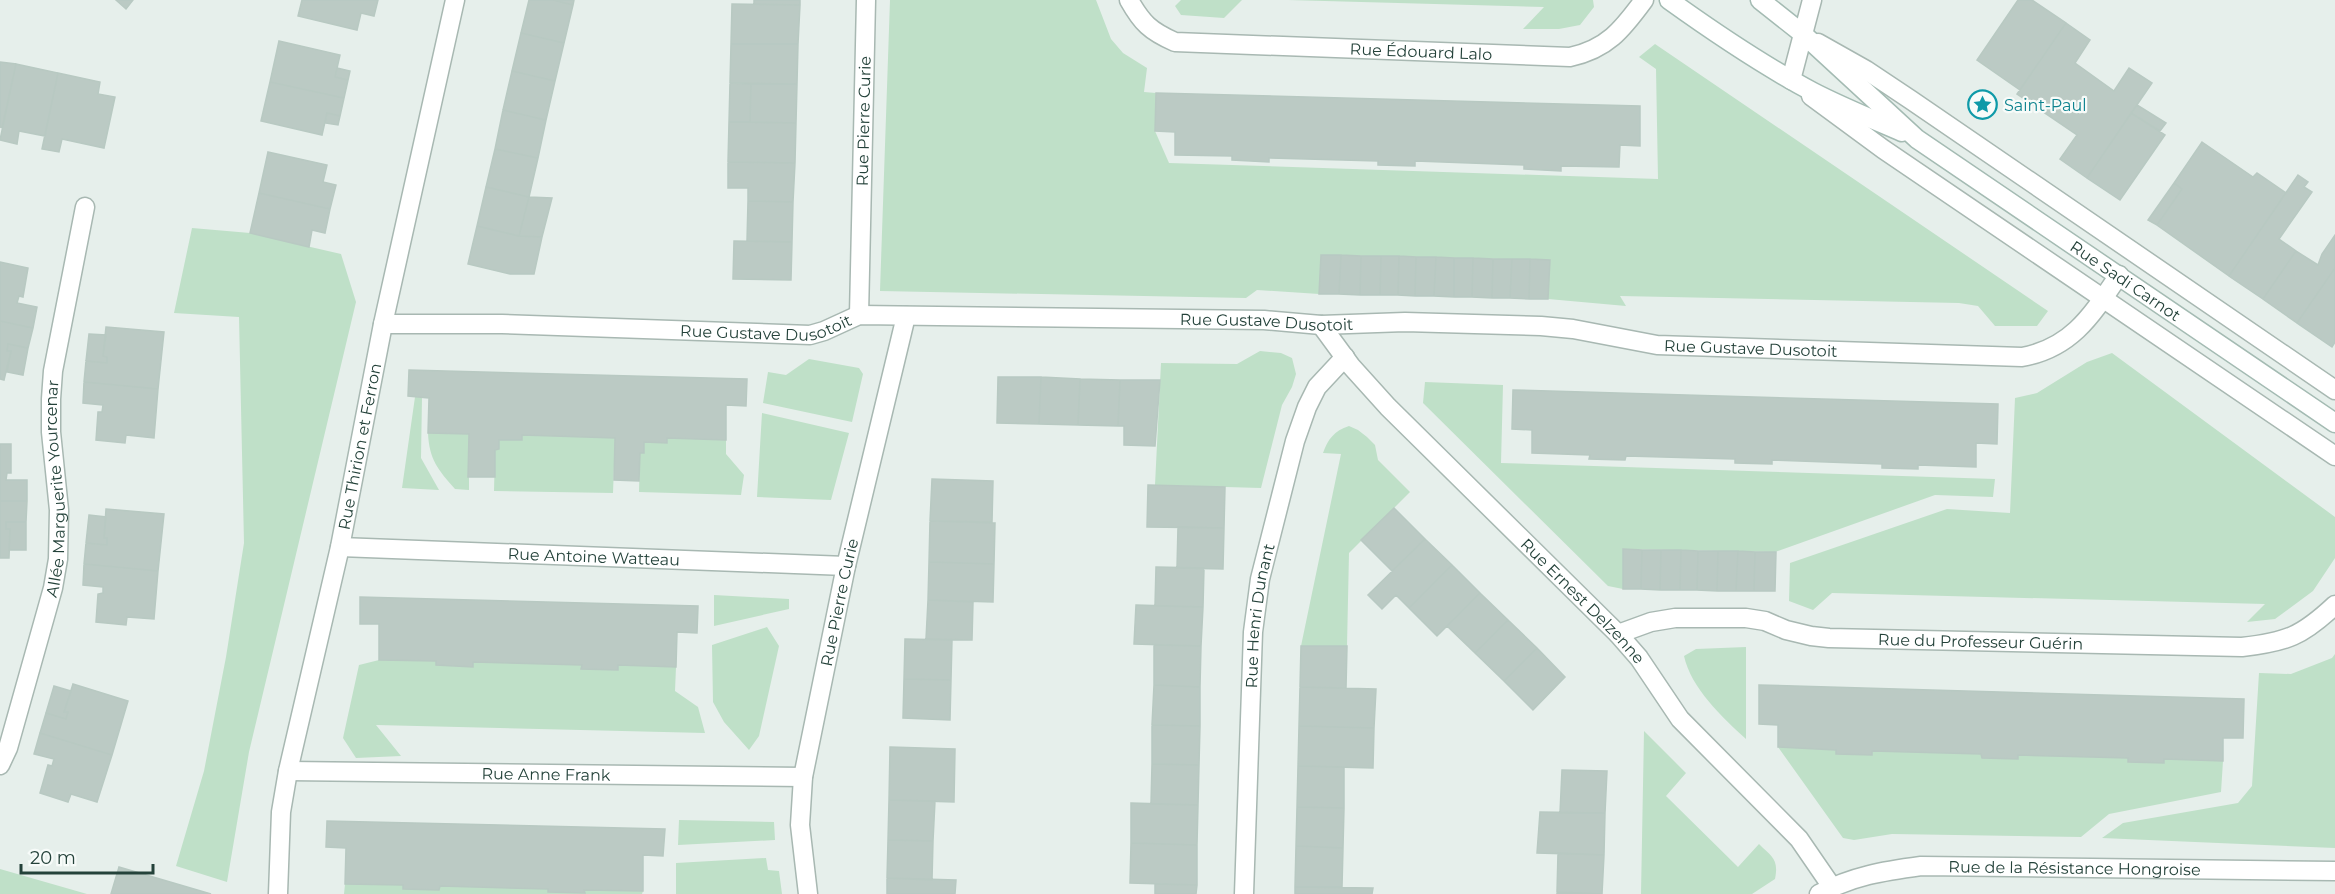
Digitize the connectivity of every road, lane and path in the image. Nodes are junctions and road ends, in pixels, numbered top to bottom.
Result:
1 (455, 0) edge
2 (866, 0) edge
3 (1129, 0) edge
4 (1644, 0) edge
5 (1669, 0) edge
6 (1760, 0) edge
7 (1812, 0) edge
8 (1803, 34) junction
9 (1791, 80) junction
10 (1917, 139) junction
11 (85, 207) dead end
12 (2118, 275) junction
13 (2103, 297) junction
14 (859, 315) junction
15 (906, 316) junction
16 (383, 324) junction
17 (1321, 325) junction
18 (1345, 357) junction
19 (2335, 390) edge
20 (2335, 423) edge
21 (2335, 456) edge
22 (340, 547) junction
23 (846, 566) junction
24 (2335, 605) edge
25 (1618, 634) junction
26 (0, 765) edge
27 (288, 771) junction
28 (802, 777) junction
29 (2335, 870) edge
30 (1826, 890) edge
31 (278, 894) edge
32 (808, 894) edge
33 (1245, 894) edge

1 - 16 street, Rue Thirion et Ferron
2 - 14 street, Rue Pierre Curie
3 - 4 street, Rue Édouard Lalo
5 - 9 street, Rue Sadi Carnot
6 - 8 street, Rue Sadi Carnot
7 - 8 street
8 - 9 street
8 - 10 street, Rue Sadi Carnot
8 - 19 street
9 - 10 street, Rue Sadi Carnot
9 - 13 street
10 - 12 street, Rue Sadi Carnot
11 - 26 street, Allée Marguerite Yourcenar
12 - 13 street, Rue Gustave Dusotoit
12 - 20 street, Rue Sadi Carnot
13 - 17 street, Rue Gustave Dusotoit
13 - 21 street
14 - 15 street, Rue Gustave Dusotoit
14 - 16 street, Rue Gustave Dusotoit
15 - 17 street, Rue Gustave Dusotoit
15 - 23 street, Rue Pierre Curie
16 - 22 street, Rue Thirion et Ferron
17 - 18 street, Rue Ernest Delzenne
18 - 25 street, Rue Ernest Delzenne
18 - 33 street, Rue Henri Dunant
22 - 23 street, Rue Antoine Watteau
22 - 27 street, Rue Thirion et Ferron
23 - 28 street, Rue Pierre Curie
24 - 25 street, Rue du Professeur Guérin
25 - 30 street, Rue Ernest Delzenne
27 - 28 street, Rue Anne Frank
27 - 31 street, Rue Thirion et Ferron
28 - 32 street, Rue Pierre Curie
29 - 30 street, Rue de la Résistance Hongroise

